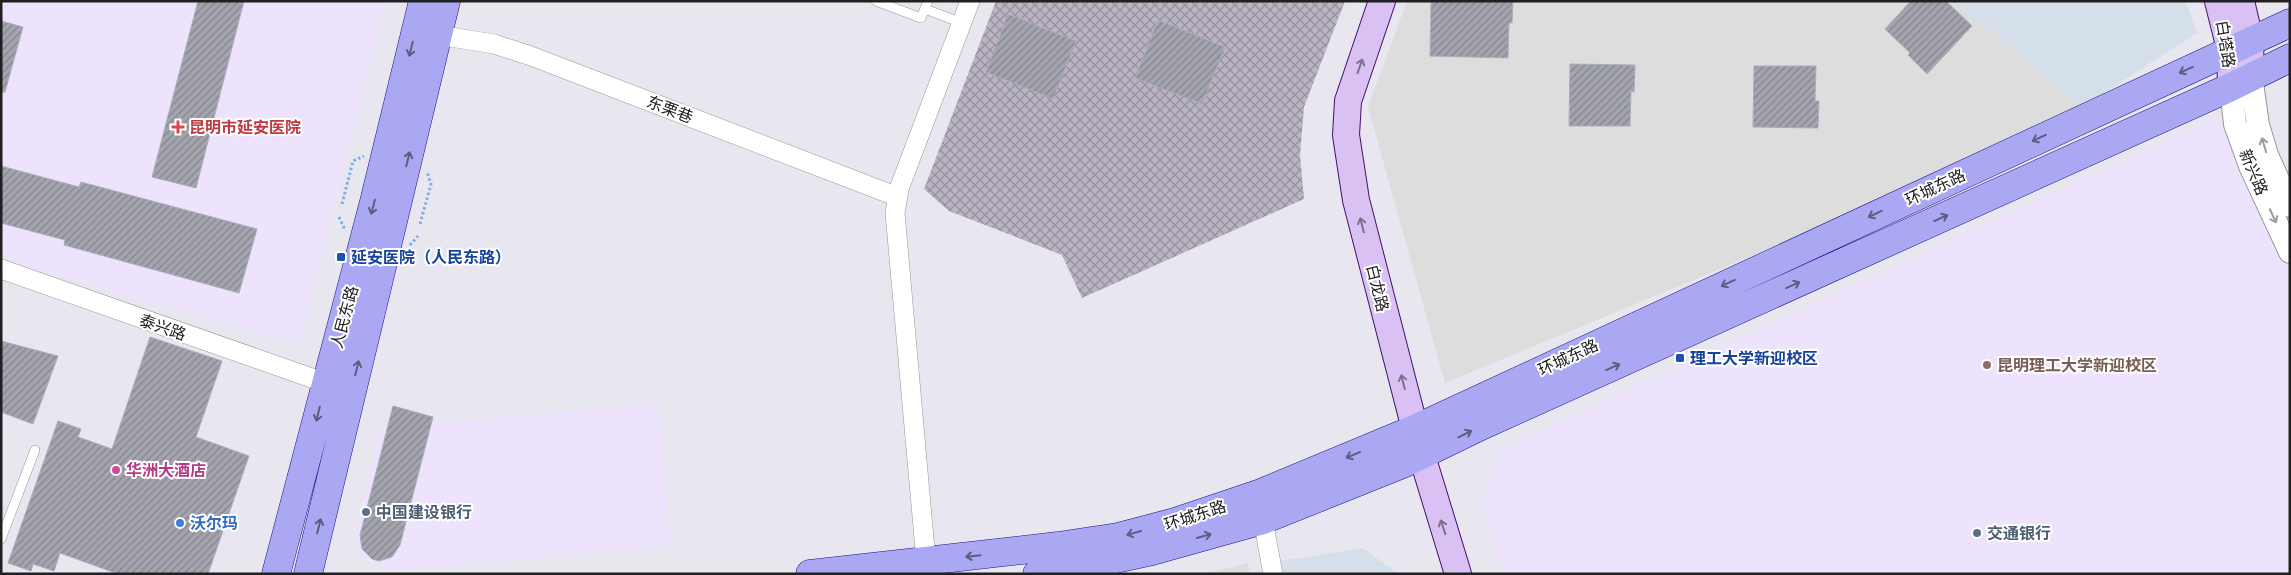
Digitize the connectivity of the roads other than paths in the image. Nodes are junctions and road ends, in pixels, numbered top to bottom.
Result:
1 (423, 1) edge
2 (446, 1) edge
3 (876, 1) edge
4 (970, 1) edge
5 (1363, 1) edge
6 (1382, 1) edge
7 (2218, 1) edge
8 (2241, 1) edge
9 (926, 5) edge
10 (962, 23) junction
11 (2290, 23) edge
12 (438, 35) junction
13 (2240, 44) junction
14 (2290, 58) edge
15 (2241, 82) junction
16 (898, 198) junction
17 (2290, 206) edge
18 (2290, 252) edge
19 (1, 269) edge
20 (326, 383) junction
21 (1406, 433) junction
22 (35, 450) dead end
23 (1413, 460) junction
24 (1263, 520) junction
25 (1, 539) edge
26 (926, 561) junction
27 (1066, 572) edge
28 (276, 574) edge
29 (308, 574) edge
30 (810, 574) edge
31 (1037, 574) edge
32 (1274, 574) edge
33 (1439, 574) edge
34 (1458, 574) edge

1 -> 20 main road, 人民东路
2 - 12 main road, 人民东路
3 - 9 lane
4 - 10 street
5 - 21 main road, 白龙路
21 -> 6 main road, 白龙路
7 - 13 main road, 白塔路
8 - 13 main road, 白塔路
9 - 10 lane
10 - 16 street
11 - 13 main road, 环城东路
12 - 16 street, 东栗巷
29 -> 12 main road, 人民东路
13 - 15 main road, 白塔路
13 -> 21 main road, 环城东路
14 - 15 main road, 环城东路
17 -> 15 street, 新兴路
15 -> 18 street, 新兴路
23 -> 15 main road, 环城东路
16 - 26 street
19 - 20 street, 泰兴路
20 -> 28 main road, 人民东路
21 - 23 main road, 白龙路
21 -> 26 main road, 环城东路
22 - 25 lane
23 - 24 main road, 环城东路
23 - 33 main road, 白龙路
34 -> 23 main road, 白龙路
27 -> 24 main road, 环城东路
24 - 32 street
26 - 30 main road, 环城东路
27 - 31 main road, 环城东路

